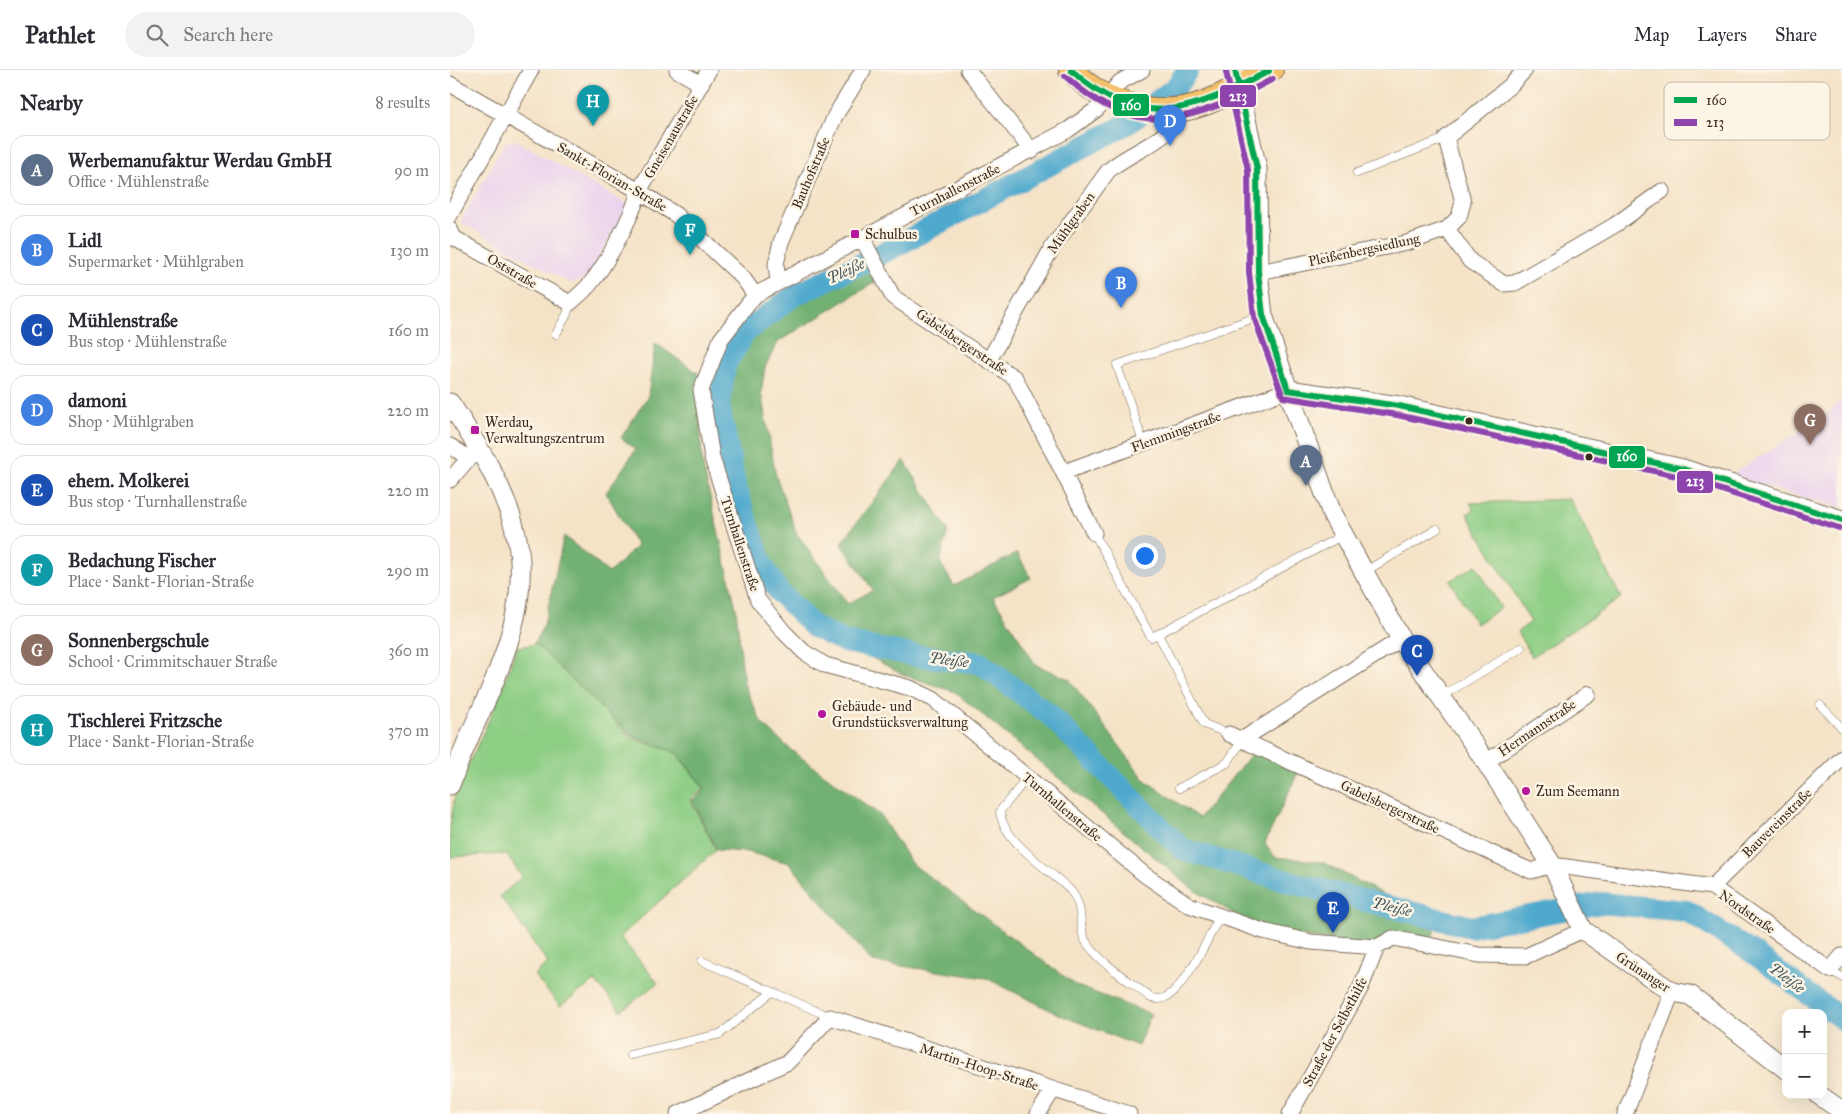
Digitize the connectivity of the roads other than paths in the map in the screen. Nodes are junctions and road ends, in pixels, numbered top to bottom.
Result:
1 (531, 70) edge
2 (677, 70) edge
3 (710, 70) edge
4 (863, 70) edge
5 (968, 70) edge
6 (1071, 70) edge
7 (1142, 70) edge
8 (1270, 70) edge
9 (1525, 70) edge
10 (1236, 79) edge
11 (450, 84) edge
12 (702, 84) junction
13 (1115, 101) junction
14 (1171, 109) junction
15 (505, 117) junction
16 (1446, 138) junction
17 (1032, 151) junction
18 (1357, 173) dead end
19 (640, 191) junction
20 (1662, 191) dead end
21 (450, 215) edge
22 (1446, 230) junction
23 (452, 233) edge
24 (865, 244) junction
25 (1258, 272) junction
26 (778, 282) junction
27 (755, 295) junction
28 (570, 303) junction
29 (1263, 315) junction
30 (556, 334) dead end
31 (989, 360) junction
32 (1288, 390) junction
33 (450, 403) edge
34 (1144, 445) junction
35 (450, 446) edge
36 (475, 455) junction
37 (1064, 472) junction
38 (450, 480) edge
39 (1842, 520) edge
40 (1437, 529) dead end
41 (1094, 534) joint
42 (1343, 535) junction
43 (1364, 572) junction
44 (1158, 634) junction
45 (1401, 639) junction
46 (1521, 648) dead end
47 (1588, 694) dead end
48 (1441, 696) junction
49 (1820, 705) dead end
50 (1842, 728) edge
51 (1229, 734) joint
52 (1243, 739) junction
53 (457, 748) edge
54 (1842, 758) edge
55 (1486, 762) junction
56 (1027, 778) junction
57 (450, 785) edge
58 (1179, 788) dead end
59 (1552, 865) junction
60 (1712, 888) junction
61 (1220, 916) junction
62 (1580, 925) junction
63 (1377, 947) junction
64 (1842, 956) edge
65 (702, 960) dead end
66 (1836, 973) edge
67 (772, 992) junction
68 (1672, 992) junction
69 (830, 1017) junction
70 (630, 1055) dead end
71 (1782, 1066) edge
72 (1053, 1090) junction
73 (678, 1114) edge
74 (1038, 1114) edge
75 (1129, 1114) edge
76 (1290, 1114) edge
77 (1625, 1114) edge

1 - 15 street
2 - 12 street
3 - 12 street, Gneisenaustraße
4 - 26 street, Bauhofstraße
5 - 17 street
6 - 13 main road
7 - 13 street, Turnhallenstraße
8 - 10 main road
9 - 16 street
10 - 14 main road
10 - 25 street
11 - 15 street, Sankt-Florian-Straße
12 - 19 street, Gneisenaustraße
13 - 14 main road
13 - 17 street, Turnhallenstraße
14 - 31 street, Mühlgraben
15 - 19 street, Sankt-Florian-Straße
15 - 21 street
16 - 18 lane
16 - 22 street
17 - 24 street, Turnhallenstraße
19 - 27 street, Sankt-Florian-Straße
19 - 28 street, Gneisenaustraße
20 - 22 street
22 - 25 street, Pleißenbergsiedlung
23 - 28 street, Oststraße
24 - 26 street, Turnhallenstraße
24 - 31 street, Gabelsbergerstraße
25 - 29 street
26 - 27 street, Turnhallenstraße
27 - 56 street, Turnhallenstraße
28 - 30 lane
29 - 32 street
29 - 34 lane
31 - 37 street, Gabelsbergerstraße
32 - 34 street, Flemmingstraße
32 - 39 street
32 - 42 street
33 - 36 street
34 - 37 street, Flemmingstraße
35 - 36 street
36 - 38 street
36 - 53 street
37 - 41 street, Gabelsbergerstraße
40 - 43 lane
41 - 44 lane
42 - 43 street
42 - 44 lane
43 - 45 street
44 - 51 lane
45 - 48 street
45 - 52 street
46 - 48 lane
47 - 55 street, Hermannstraße
48 - 55 street
49 - 50 lane
51 - 52 street, Gabelsbergerstraße
52 - 58 lane
52 - 59 street, Gabelsbergerstraße
53 - 57 street
54 - 60 street, Bauvereinstraße
55 - 59 street
56 - 61 street, Turnhallenstraße
56 - 61 lane
59 - 60 street, Nordstraße
59 - 62 street
60 - 66 street, Nordstraße
61 - 63 street, Turnhallenstraße
62 - 63 street, Turnhallenstraße
62 - 68 street, Grünanger
63 - 76 street, Straße der Selbsthilfe
64 - 66 street
65 - 67 lane
67 - 69 lane
67 - 70 lane
68 - 71 street, Grünanger
68 - 77 street
69 - 72 street, Martin-Hoop-Straße
69 - 73 street
72 - 74 street
72 - 75 street, Martin-Hoop-Straße

